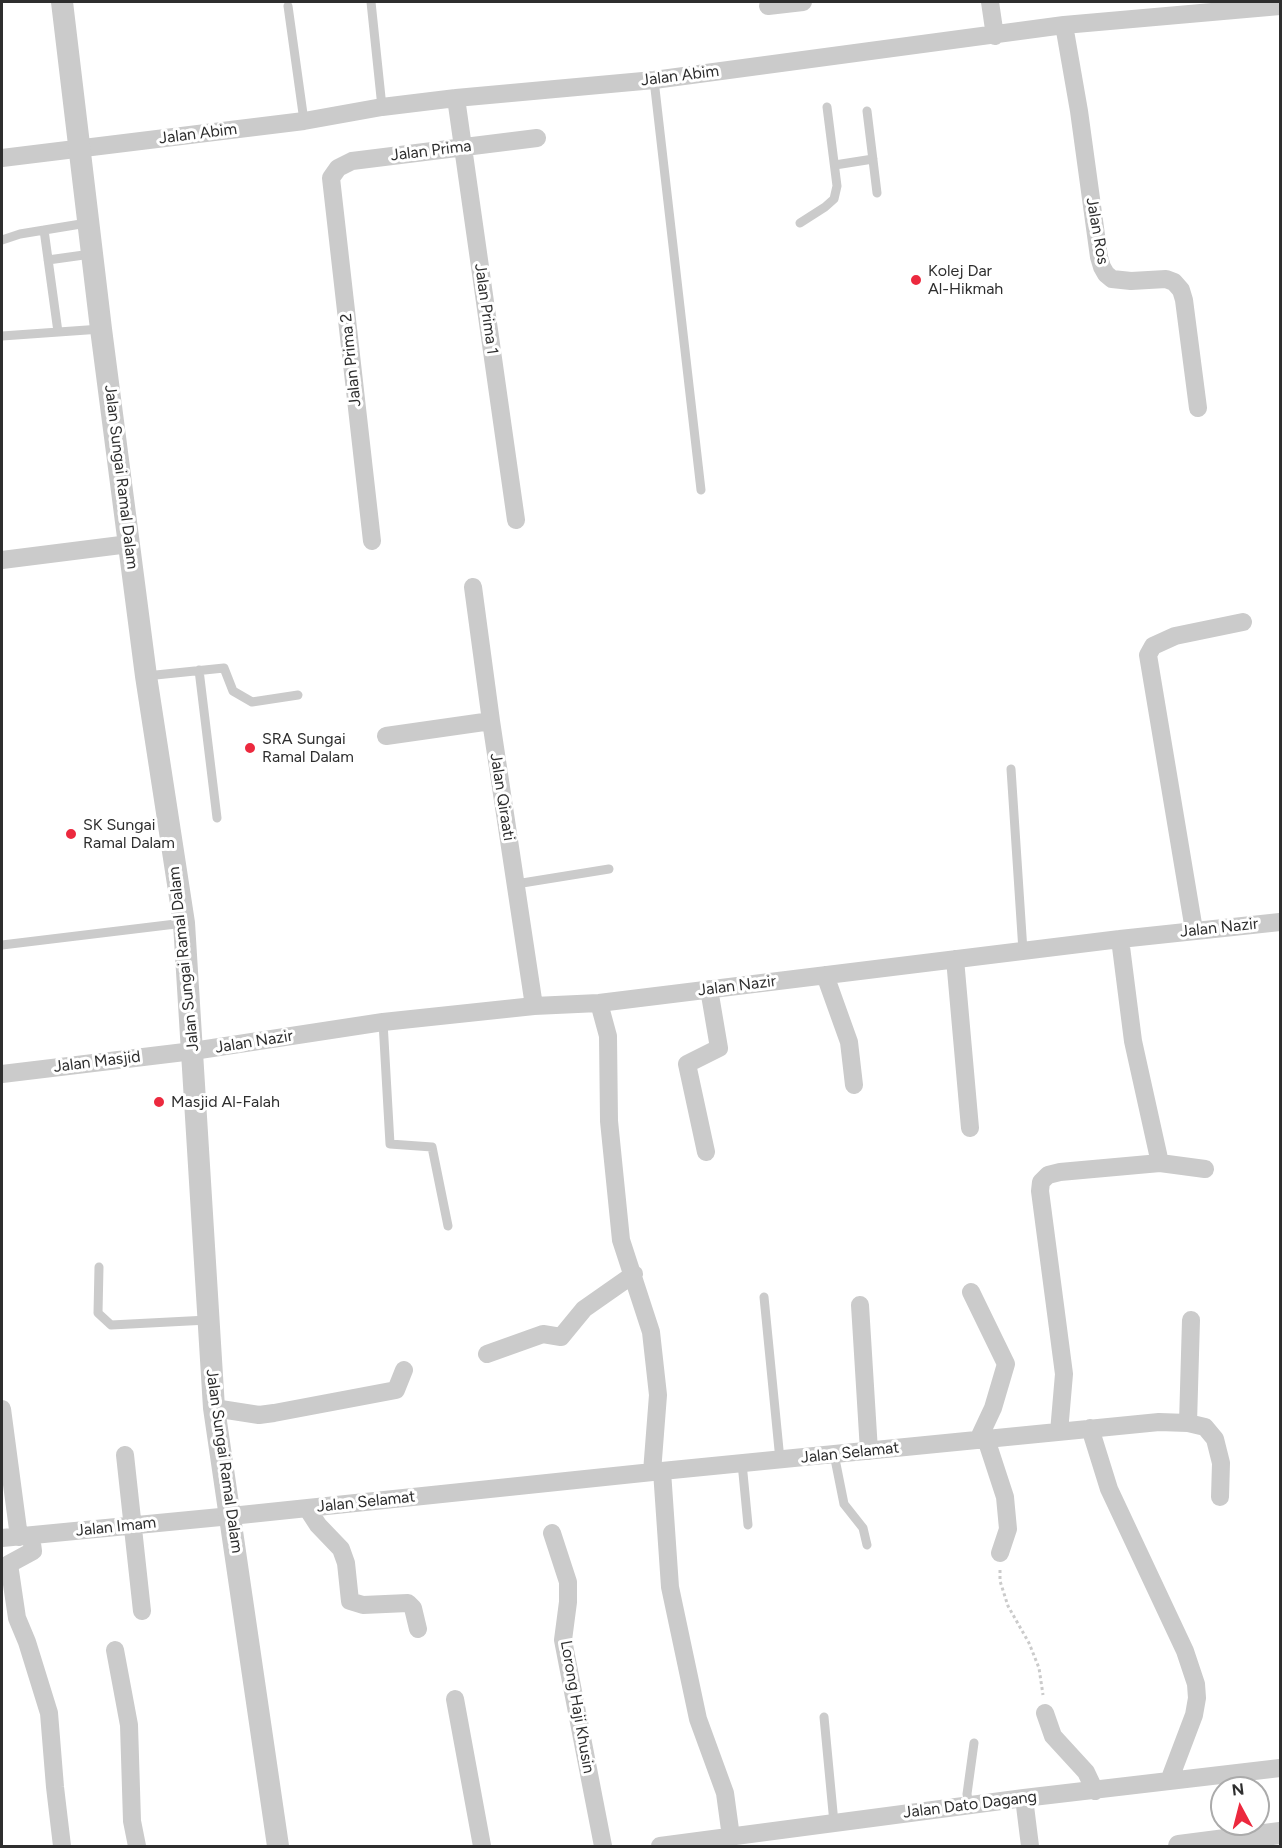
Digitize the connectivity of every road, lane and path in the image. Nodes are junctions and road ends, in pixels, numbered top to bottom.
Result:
1 (62, 2) edge
2 (371, 2) edge
3 (803, 2) edge
4 (990, 2) edge
5 (288, 6) dead end
6 (768, 6) dead end
7 (1281, 6) edge
8 (1064, 26) junction
9 (995, 36) junction
10 (654, 80) junction
11 (456, 98) junction
12 (382, 107) junction
13 (828, 108) dead end
14 (867, 111) dead end
15 (304, 121) junction
16 (537, 138) dead end
17 (80, 148) junction
18 (463, 148) junction
19 (2, 158) edge
20 (873, 159) junction
21 (834, 165) junction
22 (331, 178) joint
23 (878, 193) dead end
24 (89, 223) junction
25 (800, 223) dead end
26 (45, 230) junction
27 (2, 240) edge
28 (93, 254) junction
29 (48, 260) junction
30 (101, 329) junction
31 (58, 332) junction
32 (2, 336) edge
33 (1198, 408) dead end
34 (701, 490) dead end
35 (516, 520) dead end
36 (372, 541) dead end
37 (129, 544) junction
38 (2, 560) edge
39 (473, 587) dead end
40 (1243, 622) dead end
41 (199, 670) junction
42 (146, 676) junction
43 (298, 695) dead end
44 (491, 721) junction
45 (386, 736) dead end
46 (1011, 768) dead end
47 (217, 818) dead end
48 (609, 869) dead end
49 (516, 884) junction
50 (1281, 922) edge
51 (184, 923) junction
52 (1194, 930) junction
53 (1120, 939) junction
54 (2, 945) edge
55 (1023, 951) junction
56 (956, 959) junction
57 (825, 975) junction
58 (709, 989) junction
59 (599, 1003) junction
60 (534, 1006) junction
61 (382, 1022) junction
62 (193, 1051) junction
63 (2, 1074) edge
64 (854, 1085) dead end
65 (970, 1128) dead end
66 (706, 1152) dead end
67 (1160, 1163) junction
68 (1205, 1169) dead end
69 (448, 1226) dead end
70 (99, 1267) dead end
71 (634, 1274) junction
72 (971, 1292) dead end
73 (764, 1298) dead end
74 (860, 1305) dead end
75 (208, 1320) junction
76 (1191, 1320) dead end
77 (487, 1354) dead end
78 (404, 1370) dead end
79 (214, 1408) junction
80 (2, 1409) edge
81 (1188, 1423) junction
82 (1090, 1428) junction
83 (1059, 1432) junction
84 (982, 1440) junction
85 (869, 1451) junction
86 (834, 1454) junction
87 (125, 1455) dead end
88 (780, 1460) junction
89 (742, 1463) junction
90 (657, 1472) junction
91 (1220, 1497) dead end
92 (307, 1508) junction
93 (231, 1516) junction
94 (132, 1525) junction
95 (748, 1525) dead end
96 (552, 1533) dead end
97 (17, 1537) edge
98 (867, 1545) dead end
99 (1000, 1553) joint
100 (142, 1611) dead end
101 (418, 1629) dead end
102 (115, 1650) dead end
103 (456, 1699) dead end
104 (1045, 1713) joint
105 (824, 1717) dead end
106 (974, 1743) dead end
107 (1281, 1768) edge
108 (1169, 1781) junction
109 (1095, 1791) junction
110 (1024, 1798) junction
111 (969, 1805) junction
112 (834, 1823) junction
113 (1281, 1833) edge
114 (731, 1837) junction
115 (62, 1846) edge
116 (137, 1846) edge
117 (278, 1846) edge
118 (482, 1846) edge
119 (603, 1846) edge
120 (665, 1846) edge
121 (1030, 1846) edge
122 (1179, 1846) edge

1 - 17 street, Jalan Sungai Ramal Dalam
2 - 12 lane
3 - 6 street
4 - 9 street
5 - 15 lane
7 - 8 street, Jalan Abim
8 - 9 street, Jalan Abim
8 - 33 street, Jalan Ros
9 - 10 street, Jalan Abim
10 - 11 street, Jalan Abim
10 - 34 lane
11 - 12 street, Jalan Abim
11 - 18 street, Jalan Prima 1
12 - 15 street, Jalan Abim
13 - 21 lane
14 - 20 lane
15 - 17 street, Jalan Abim
16 - 18 street, Jalan Prima
17 - 19 street, Jalan Abim
17 - 24 street, Jalan Sungai Ramal Dalam
18 - 22 street, Jalan Prima
18 - 35 street, Jalan Prima 1
20 - 21 lane
20 - 23 lane
21 - 25 lane
22 - 36 street, Jalan Prima 2
24 - 26 lane
24 - 28 street, Jalan Sungai Ramal Dalam
26 - 27 lane
26 - 29 lane
28 - 29 lane
28 - 30 street, Jalan Sungai Ramal Dalam
29 - 31 lane
30 - 31 lane
30 - 37 street, Jalan Sungai Ramal Dalam
31 - 32 lane
37 - 38 street
37 - 42 street, Jalan Sungai Ramal Dalam
39 - 44 street, Jalan Qiraati
40 - 52 street
41 - 42 lane
41 - 43 lane
41 - 47 lane
42 - 51 street, Jalan Sungai Ramal Dalam
44 - 45 street
44 - 49 street, Jalan Qiraati
46 - 55 lane
48 - 49 lane
49 - 60 street, Jalan Qiraati
50 - 52 street, Jalan Nazir
51 - 54 lane
51 - 62 street, Jalan Sungai Ramal Dalam
52 - 53 street, Jalan Nazir
53 - 55 street, Jalan Nazir
53 - 67 street
55 - 56 street, Jalan Nazir
56 - 57 street, Jalan Nazir
56 - 65 street
57 - 58 street, Jalan Nazir
57 - 64 street
58 - 59 street, Jalan Nazir
58 - 66 street
59 - 60 street, Jalan Nazir
59 - 71 street
60 - 61 street, Jalan Nazir
61 - 62 street, Jalan Nazir
61 - 69 lane
62 - 63 street, Jalan Masjid
62 - 75 street, Jalan Sungai Ramal Dalam
67 - 68 street
67 - 83 street
70 - 75 lane
71 - 77 street
71 - 90 street
72 - 84 street
73 - 88 lane
74 - 85 street
75 - 79 street, Jalan Sungai Ramal Dalam
76 - 81 street
78 - 79 street
79 - 93 street, Jalan Sungai Ramal Dalam
80 - 97 street
81 - 82 street, Jalan Selamat
81 - 91 street
82 - 83 street, Jalan Selamat
82 - 108 street
83 - 84 street, Jalan Selamat
84 - 85 street, Jalan Selamat
84 - 99 street
85 - 86 street, Jalan Selamat
86 - 88 street, Jalan Selamat
86 - 98 lane
87 - 94 street
88 - 89 street, Jalan Selamat
89 - 90 street, Jalan Selamat
89 - 95 lane
90 - 92 street, Jalan Selamat
90 - 114 street
92 - 93 street, Jalan Selamat
92 - 101 street
93 - 94 street, Jalan Imam
93 - 117 street, Jalan Sungai Ramal Dalam
94 - 97 street, Jalan Imam
94 - 100 street
96 - 119 street, Lorong Haji Khusin
97 - 115 street
99 - 104 path
102 - 116 street
103 - 118 street
104 - 109 street
105 - 112 lane
106 - 111 lane
107 - 108 street, Jalan Dato Dagang
108 - 109 street, Jalan Dato Dagang
109 - 110 street, Jalan Dato Dagang
110 - 111 street, Jalan Dato Dagang
110 - 121 street
111 - 112 street, Jalan Dato Dagang
112 - 114 street, Jalan Dato Dagang
113 - 122 street
114 - 120 street, Jalan Dato Dagang

